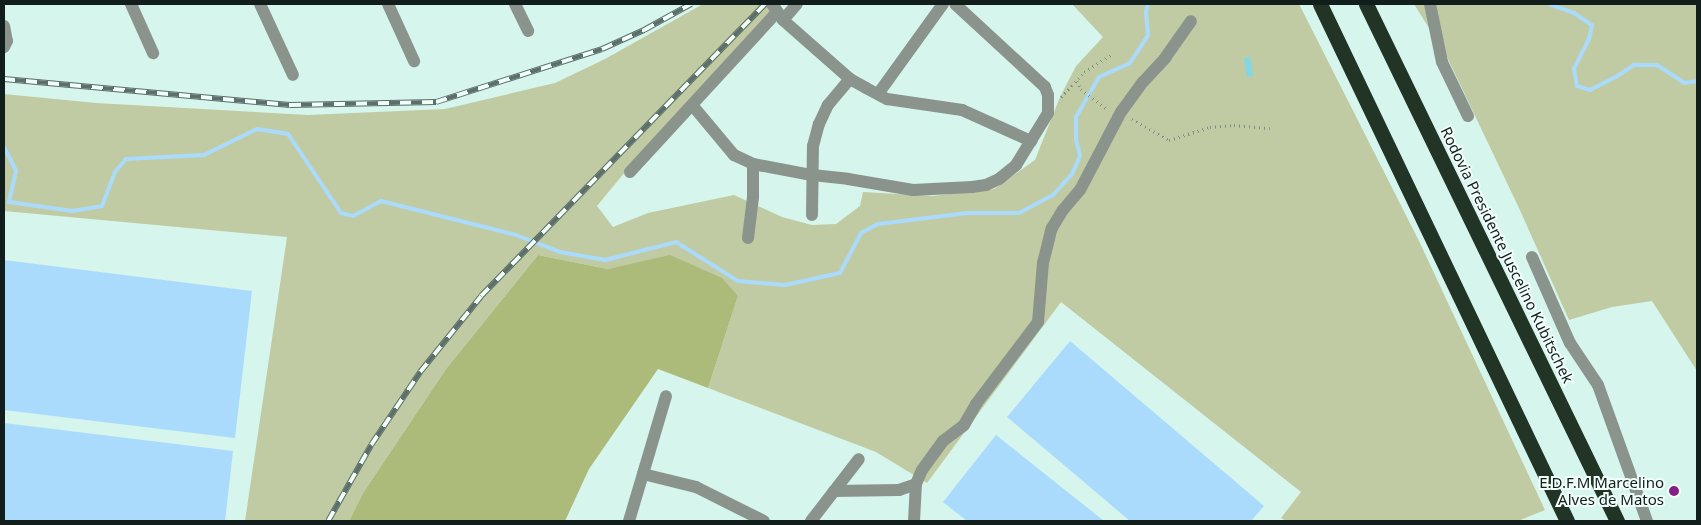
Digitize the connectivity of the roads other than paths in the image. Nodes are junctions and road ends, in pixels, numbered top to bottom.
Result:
1 (130, 4) edge
2 (260, 4) edge
3 (388, 4) edge
4 (515, 4) edge
5 (797, 4) edge
6 (943, 4) edge
7 (954, 4) edge
8 (1320, 4) edge
9 (1366, 4) edge
10 (1430, 4) edge
11 (778, 12) edge
12 (1191, 21) dead end
13 (4, 26) edge
14 (528, 31) dead end
15 (4, 47) edge
16 (153, 53) dead end
17 (414, 61) dead end
18 (292, 75) dead end
19 (850, 79) junction
20 (878, 94) junction
21 (693, 106) junction
22 (1468, 116) dead end
23 (1031, 141) junction
24 (753, 164) junction
25 (630, 172) dead end
26 (812, 176) junction
27 (812, 215) dead end
28 (748, 238) dead end
29 (1532, 257) dead end
30 (666, 396) dead end
31 (858, 459) dead end
32 (642, 474) junction
33 (916, 484) junction
34 (834, 491) junction
35 (629, 521) edge
36 (764, 521) edge
37 (811, 521) edge
38 (914, 521) edge
39 (1567, 521) edge
40 (1617, 521) edge
41 (1647, 521) edge

1 - 16 street
2 - 18 street
3 - 17 street
4 - 14 street
5 - 11 street
6 - 20 street
7 - 23 street
8 - 39 highway
9 - 40 highway, Rodovia Presidente Juscelino Kubitschek
10 - 22 street
11 - 19 street
11 - 21 street
12 - 33 street
13 - 15 street
19 - 20 street
19 - 26 street
20 - 23 street
21 - 24 street
21 - 25 street
23 - 26 street
24 - 26 street
24 - 28 street
26 - 27 street
29 - 41 street
30 - 32 street
31 - 34 street
32 - 35 street
32 - 36 street
33 - 34 street
33 - 38 street
34 - 37 street

